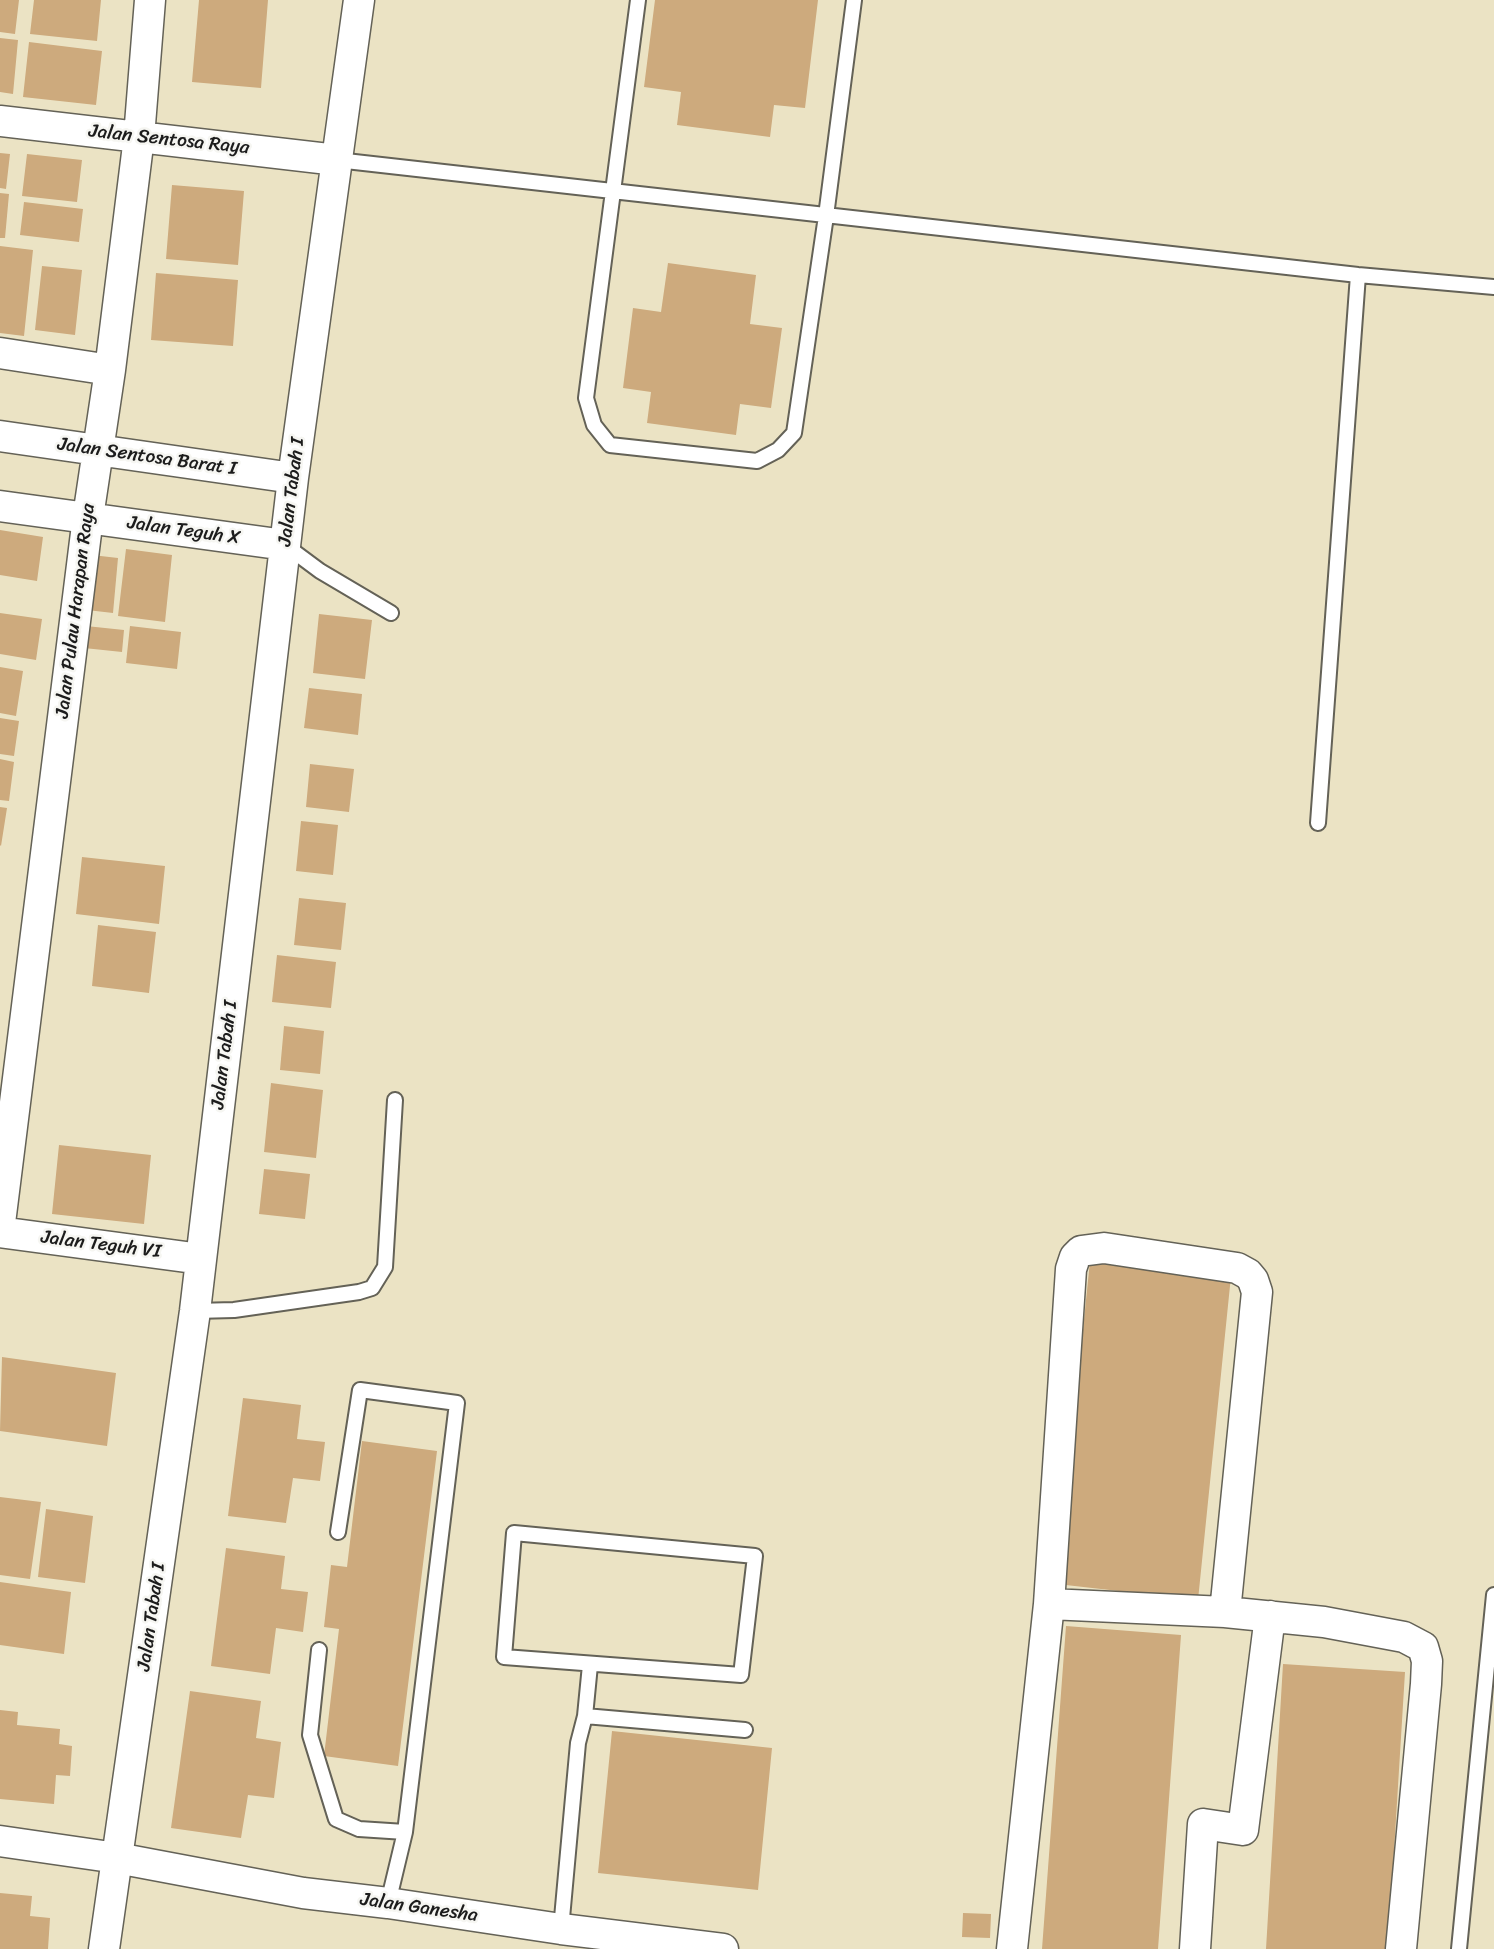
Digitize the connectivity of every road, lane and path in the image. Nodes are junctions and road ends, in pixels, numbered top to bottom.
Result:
1 (150, 0) edge
2 (359, 0) edge
3 (638, 0) edge
4 (854, 0) edge
5 (0, 121) edge
6 (139, 137) junction
7 (337, 160) junction
8 (614, 193) junction
9 (826, 216) junction
10 (1357, 275) junction
11 (1494, 287) edge
12 (0, 353) edge
13 (110, 370) junction
14 (0, 436) edge
15 (97, 449) junction
16 (293, 478) junction
17 (0, 506) edge
18 (88, 517) junction
19 (285, 545) junction
20 (391, 613) dead end
21 (1318, 823) dead end
22 (395, 1100) dead end
23 (0, 1223) edge
24 (0, 1232) edge
25 (201, 1259) junction
26 (195, 1311) junction
27 (338, 1532) dead end
28 (1494, 1595) edge
29 (1049, 1604) junction
30 (1225, 1612) junction
31 (1270, 1616) junction
32 (319, 1650) dead end
33 (590, 1665) junction
34 (585, 1716) junction
35 (746, 1730) dead end
36 (405, 1832) junction
37 (0, 1841) edge
38 (117, 1858) junction
39 (388, 1903) junction
40 (561, 1929) junction
41 (104, 1949) edge
42 (723, 1949) edge
43 (1012, 1949) edge
44 (1195, 1949) edge
45 (1401, 1949) edge
46 (1459, 1949) edge

1 - 6 street, Jalan Pulau Harapan Raya
2 - 7 street, Jalan Tabah I
3 - 8 lane
4 - 9 lane
5 - 6 street, Jalan Sentosa Raya
6 - 7 street, Jalan Sentosa Raya
6 - 13 street, Jalan Pulau Harapan Raya
7 - 8 lane
7 - 16 street, Jalan Tabah I
8 - 9 lane
8 - 9 lane
9 - 10 lane
10 - 11 lane
10 - 21 lane
12 - 13 street
13 - 15 street, Jalan Pulau Harapan Raya
14 - 15 street, Jalan Sentosa Barat I
15 - 16 street, Jalan Sentosa Barat I
15 - 18 street, Jalan Pulau Harapan Raya
16 - 19 street, Jalan Tabah I
17 - 18 street, Jalan Teguh X
18 - 19 street, Jalan Teguh X
18 - 23 street, Jalan Pulau Harapan Raya
19 - 20 lane
19 - 25 street, Jalan Tabah I
22 - 26 lane
24 - 25 street, Jalan Teguh VI
25 - 26 street, Jalan Tabah I
26 - 38 street, Jalan Tabah I
27 - 36 lane
28 - 46 lane
29 - 30 street
29 - 30 street
29 - 43 street
30 - 31 street
31 - 44 street
31 - 45 street
32 - 36 lane
33 - 33 lane
33 - 34 lane
34 - 35 lane
34 - 40 lane
36 - 39 lane
37 - 38 street, Jalan Ganesha
38 - 39 street, Jalan Ganesha
38 - 41 street, Jalan Tabah I
39 - 40 street, Jalan Ganesha
40 - 42 street, Jalan Ganesha

